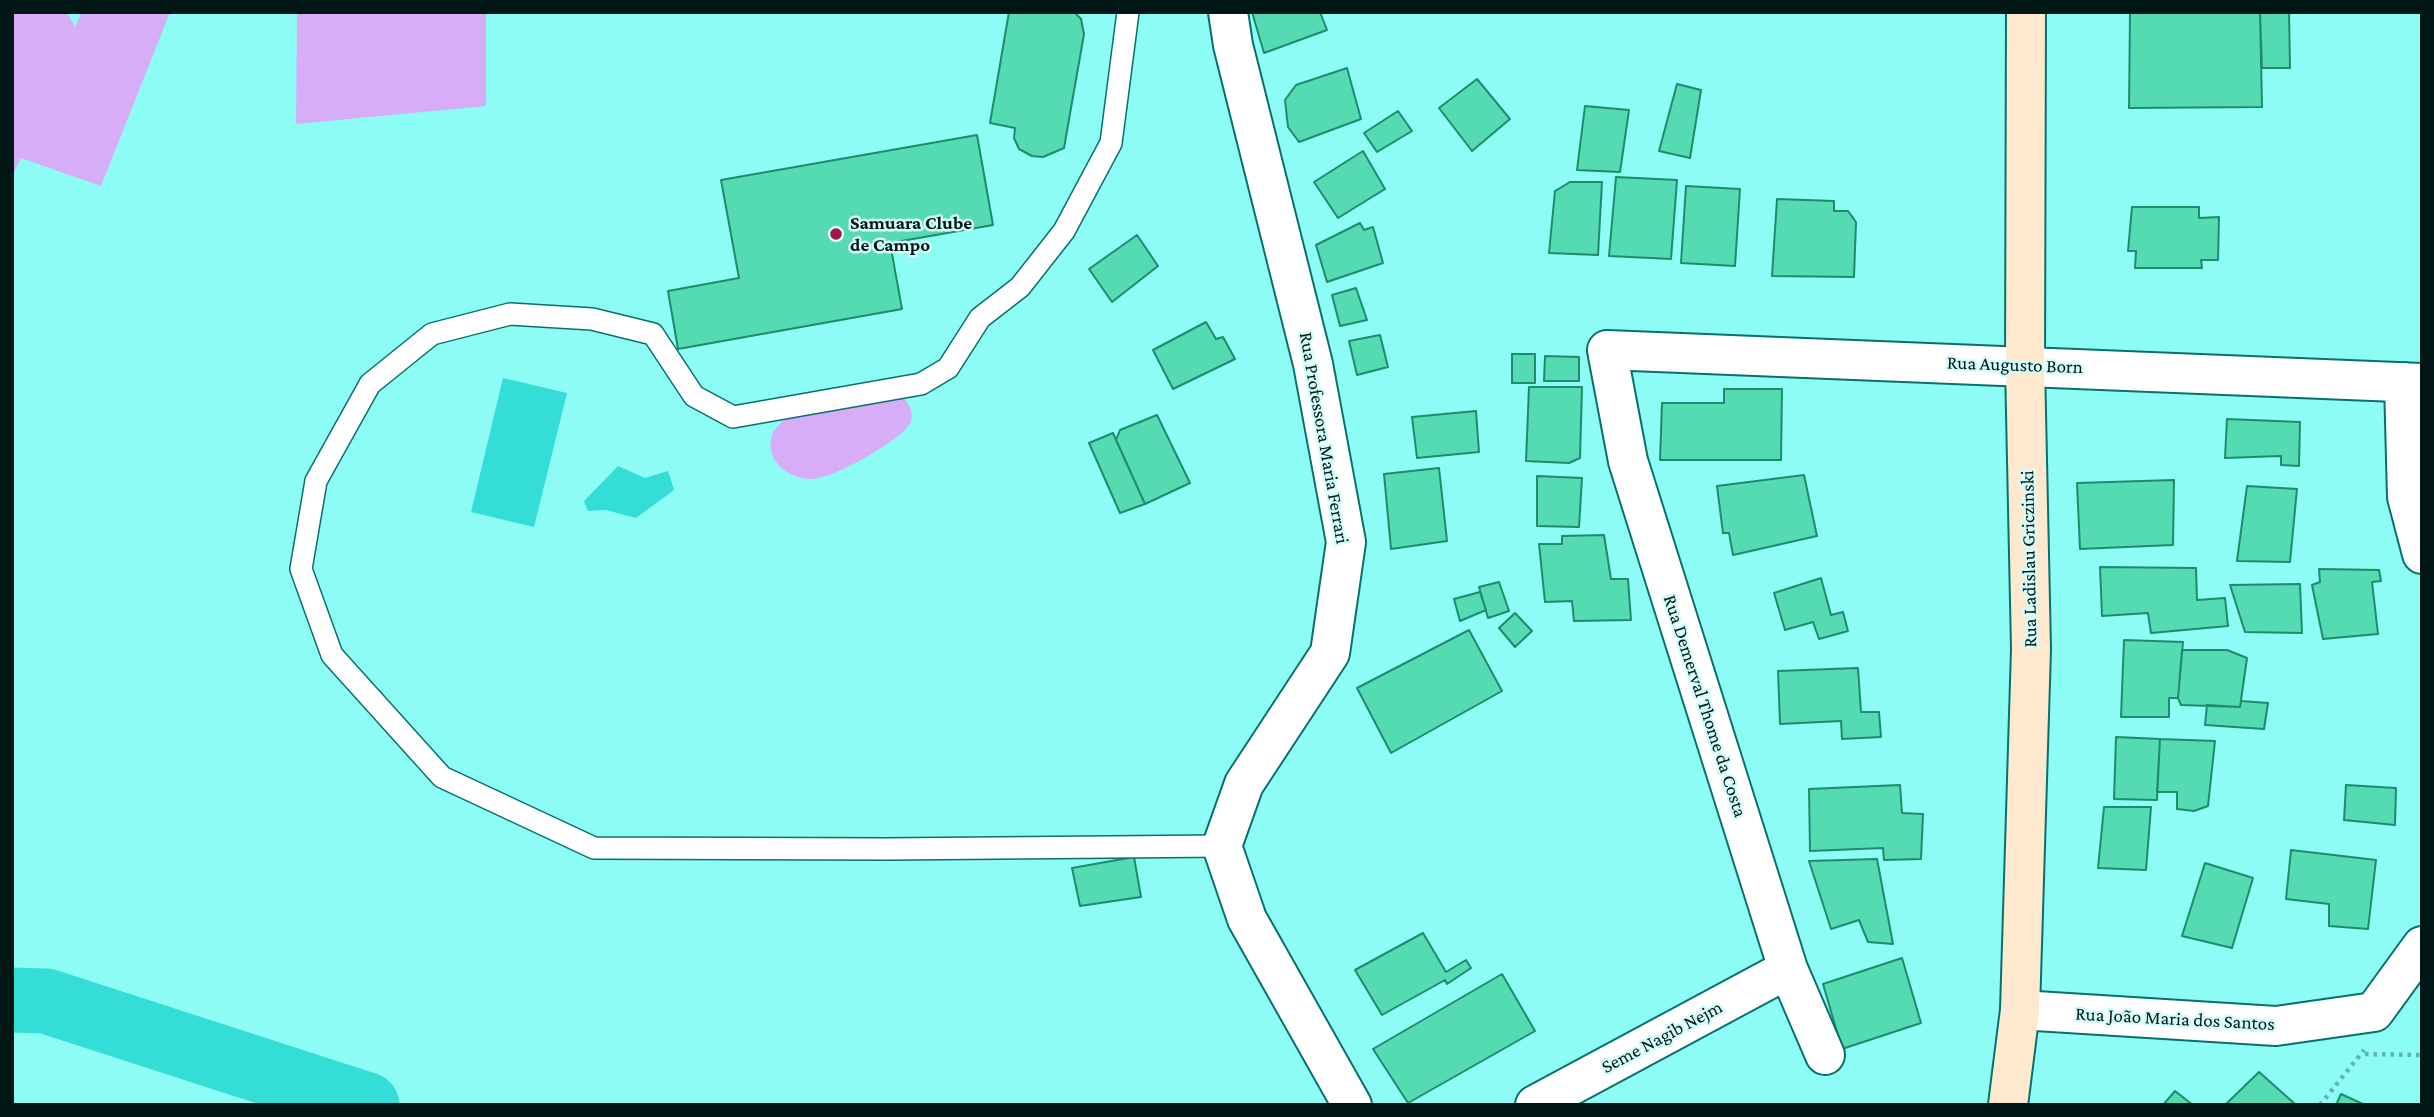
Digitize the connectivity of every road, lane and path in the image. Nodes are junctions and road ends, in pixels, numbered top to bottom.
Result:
1 (1128, 12) edge
2 (1228, 12) edge
3 (2026, 12) edge
4 (1607, 350) joint
5 (2025, 365) junction
6 (2413, 382) edge
7 (2422, 554) edge
8 (1222, 846) junction
9 (2422, 946) edge
10 (1788, 969) junction
11 (2020, 1010) junction
12 (2374, 1012) junction
13 (1825, 1055) dead end
14 (1352, 1105) edge
15 (1535, 1105) edge
16 (2008, 1105) edge
17 (2320, 1105) edge

1 - 8 lane
2 - 8 street, Rua Professora Maria Ferrari
3 - 5 main road, Rua Ladislau Griczinski
4 - 5 street, Rua Augusto Born
4 - 10 street, Rua Demerval Thome da Costa
5 - 6 street, Rua Augusto Born
5 - 11 main road, Rua Ladislau Griczinski
6 - 7 street
8 - 14 street
9 - 12 street
10 - 13 street, Rua Demerval Thome da Costa
10 - 15 street, Seme Nagib Nejm
11 - 12 street, Rua João Maria dos Santos
11 - 16 main road, Rua Ladislau Griczinski
12 - 17 path

